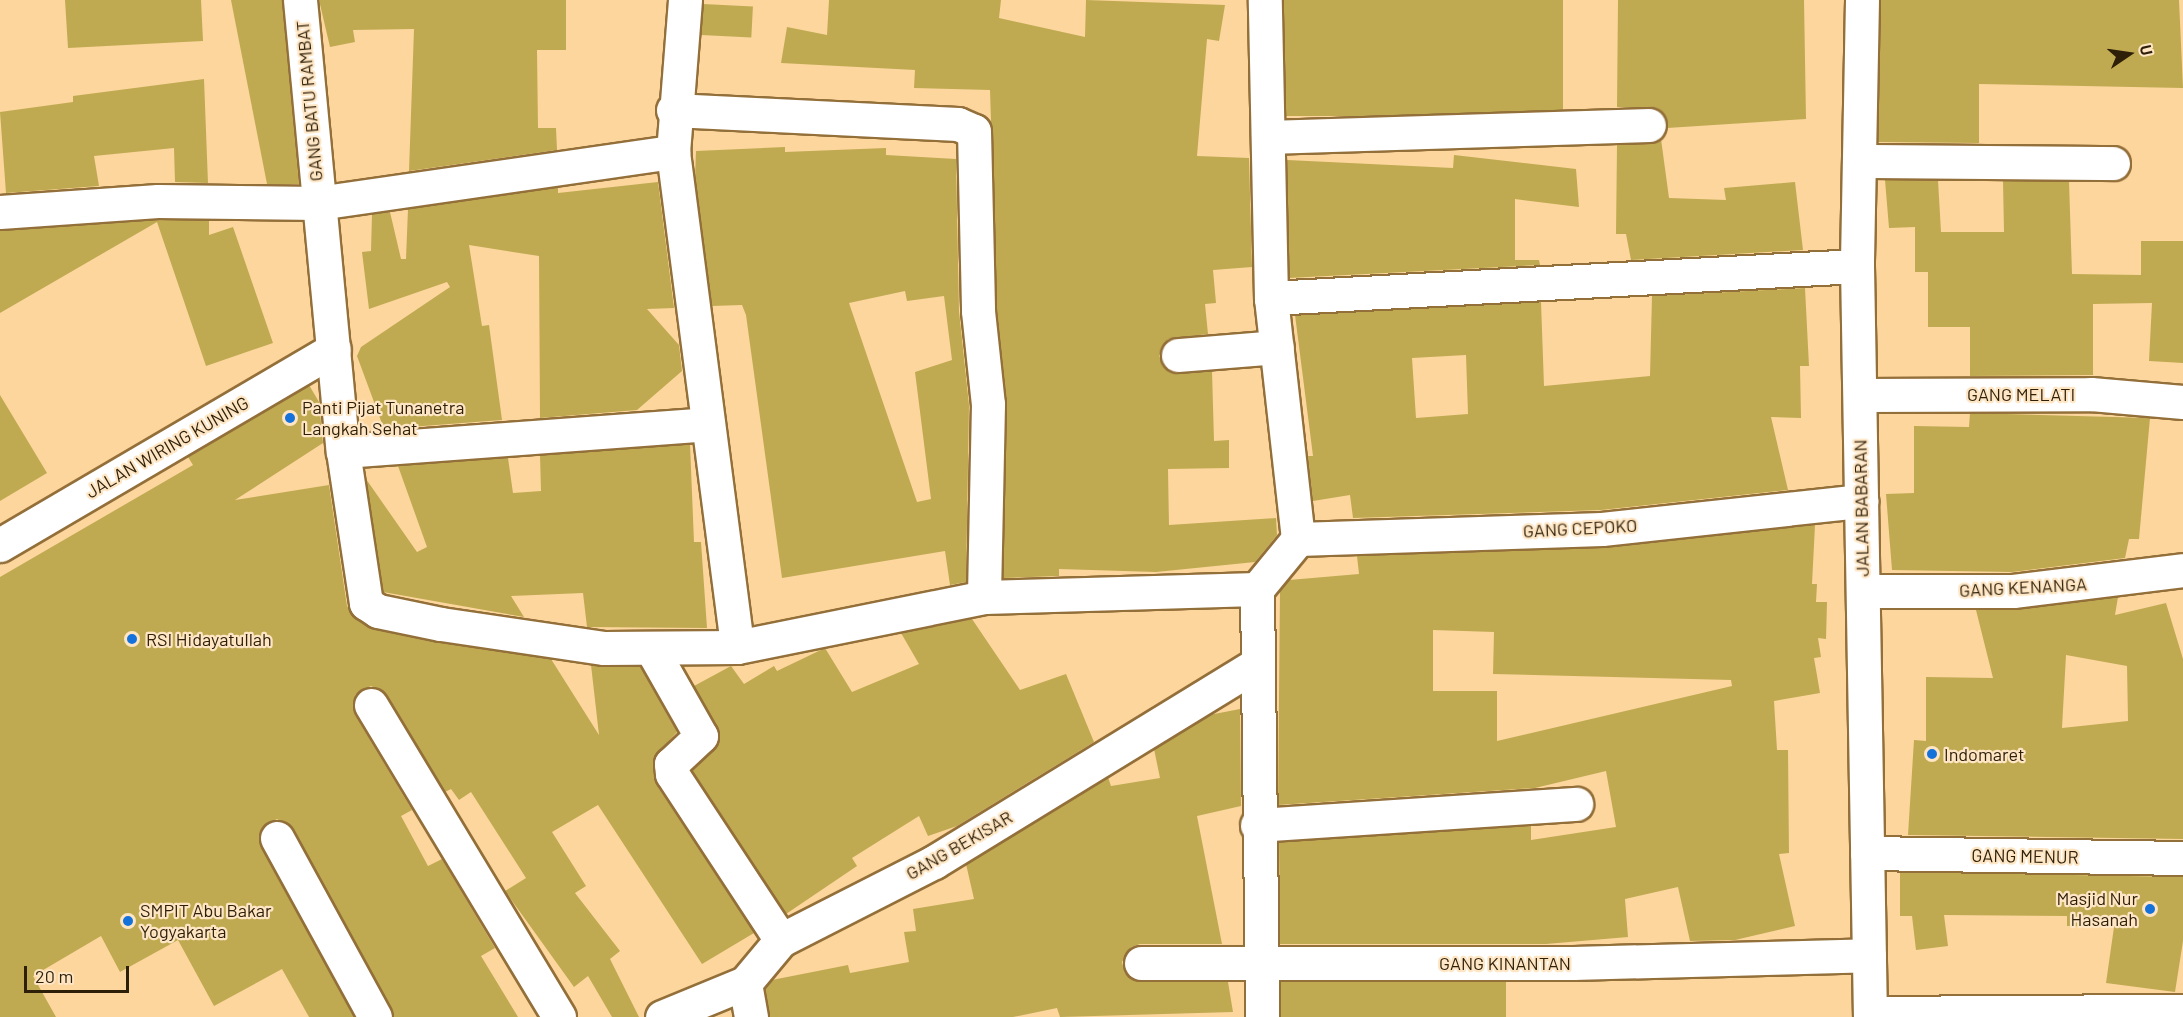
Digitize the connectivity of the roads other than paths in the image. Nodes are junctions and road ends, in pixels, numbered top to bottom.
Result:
1 (300, 0) edge
2 (685, 0) edge
3 (1265, 0) edge
4 (1863, 0) edge
5 (673, 110) junction
6 (1649, 125) dead end
7 (1268, 136) junction
8 (673, 152) junction
9 (1859, 161) junction
10 (2113, 163) dead end
11 (318, 203) junction
12 (0, 212) edge
13 (1857, 266) junction
14 (1271, 298) junction
15 (1277, 347) junction
16 (334, 349) junction
17 (1178, 355) dead end
18 (1860, 395) junction
19 (2183, 402) edge
20 (707, 424) junction
21 (343, 451) junction
22 (1861, 501) junction
23 (1298, 539) junction
24 (0, 545) edge
25 (2183, 570) edge
26 (1257, 589) junction
27 (1863, 591) junction
28 (984, 597) junction
29 (737, 647) junction
30 (651, 648) junction
31 (1257, 664) junction
32 (371, 705) dead end
33 (1576, 804) dead end
34 (1257, 825) junction
35 (277, 838) dead end
36 (1867, 853) junction
37 (2183, 858) edge
38 (781, 940) junction
39 (1869, 955) junction
40 (1141, 963) dead end
41 (1261, 963) junction
42 (745, 983) junction
43 (2183, 1011) edge
44 (1870, 1015) edge
45 (375, 1017) edge
46 (559, 1017) edge
47 (662, 1017) edge
48 (751, 1017) edge
49 (1262, 1017) edge

1 - 11 street, GANG BATU RAMBAT
2 - 5 street
3 - 7 street
4 - 9 street, JALAN BABARAN
5 - 8 street
5 - 28 street
6 - 7 street
7 - 14 street
8 - 11 street
8 - 20 street
9 - 10 street
9 - 13 street, JALAN BABARAN
11 - 12 street
11 - 16 street, GANG BATU RAMBAT
13 - 14 street
13 - 18 street, JALAN BABARAN
14 - 15 street
15 - 17 street
15 - 23 street
16 - 21 street, GANG BATU RAMBAT
16 - 24 street, JALAN WIRING KUNING
18 - 19 street, GANG MELATI
18 - 22 street, JALAN BABARAN
20 - 21 street
20 - 29 street
21 - 30 street, GANG BATU RAMBAT
22 - 23 street, GANG CEPOKO
22 - 27 street, JALAN BABARAN
23 - 26 street
25 - 27 street, GANG KENANGA
26 - 28 street
26 - 31 street
27 - 36 street, JALAN BABARAN
28 - 29 street
29 - 30 street
30 - 38 street
31 - 34 street
31 - 38 street, GANG BEKISAR
32 - 46 street
33 - 34 street
34 - 41 street
35 - 45 street
36 - 37 street, GANG MENUR
36 - 39 street, JALAN BABARAN
38 - 42 street, GANG BEKISAR
39 - 41 street, GANG KINANTAN
39 - 44 street, JALAN BABARAN
40 - 41 street, GANG KINANTAN
41 - 49 street
42 - 47 street, GANG BEKISAR
42 - 48 street
43 - 44 street

